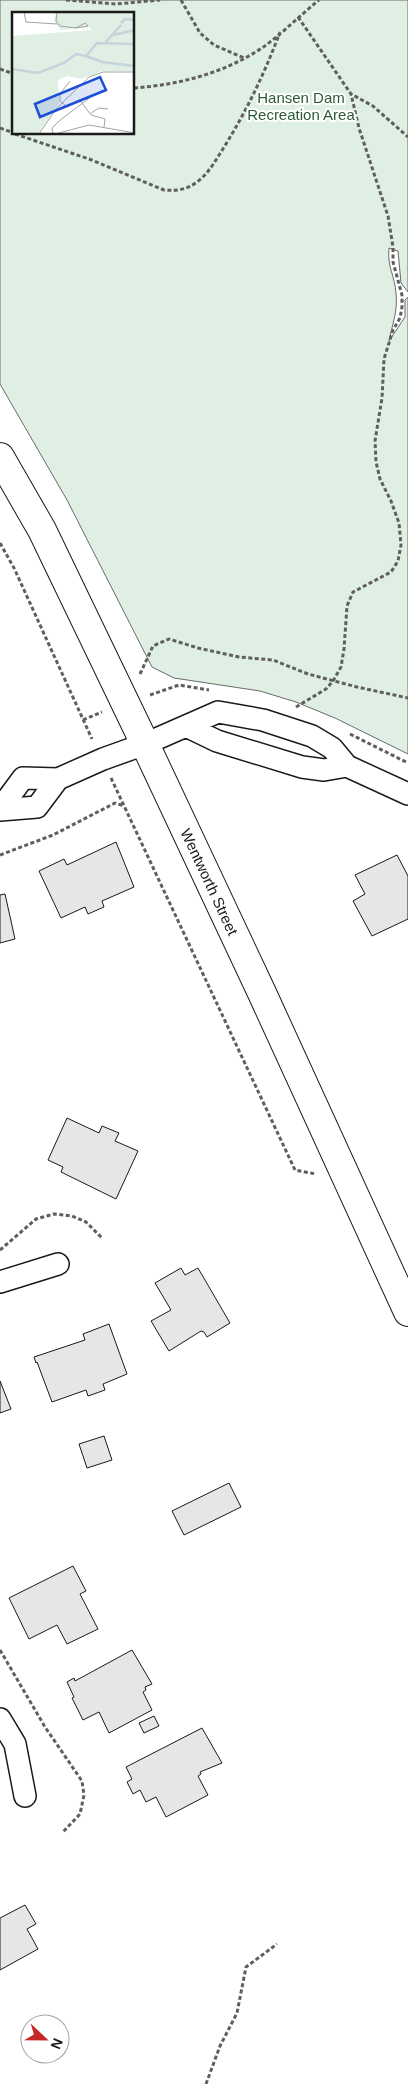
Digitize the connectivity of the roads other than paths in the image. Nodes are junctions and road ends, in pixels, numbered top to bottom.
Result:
1 (0, 457) edge
2 (288, 718) junction
3 (186, 726) junction
4 (145, 744) junction
5 (274, 758) junction
6 (347, 766) junction
7 (58, 779) junction
8 (408, 794) edge
9 (0, 810) edge
10 (58, 1264) dead end
11 (0, 1282) edge
12 (408, 1312) edge
13 (0, 1718) edge
14 (25, 1796) dead end

1 - 4 main road, Wentworth Street
2 - 3 street
2 - 5 street
2 - 6 street
3 - 4 street
3 - 5 street
4 - 7 street
4 - 12 main road, Wentworth Street
5 - 6 street
6 - 8 street
7 - 9 street
7 - 9 street
10 - 11 street
13 - 14 street

